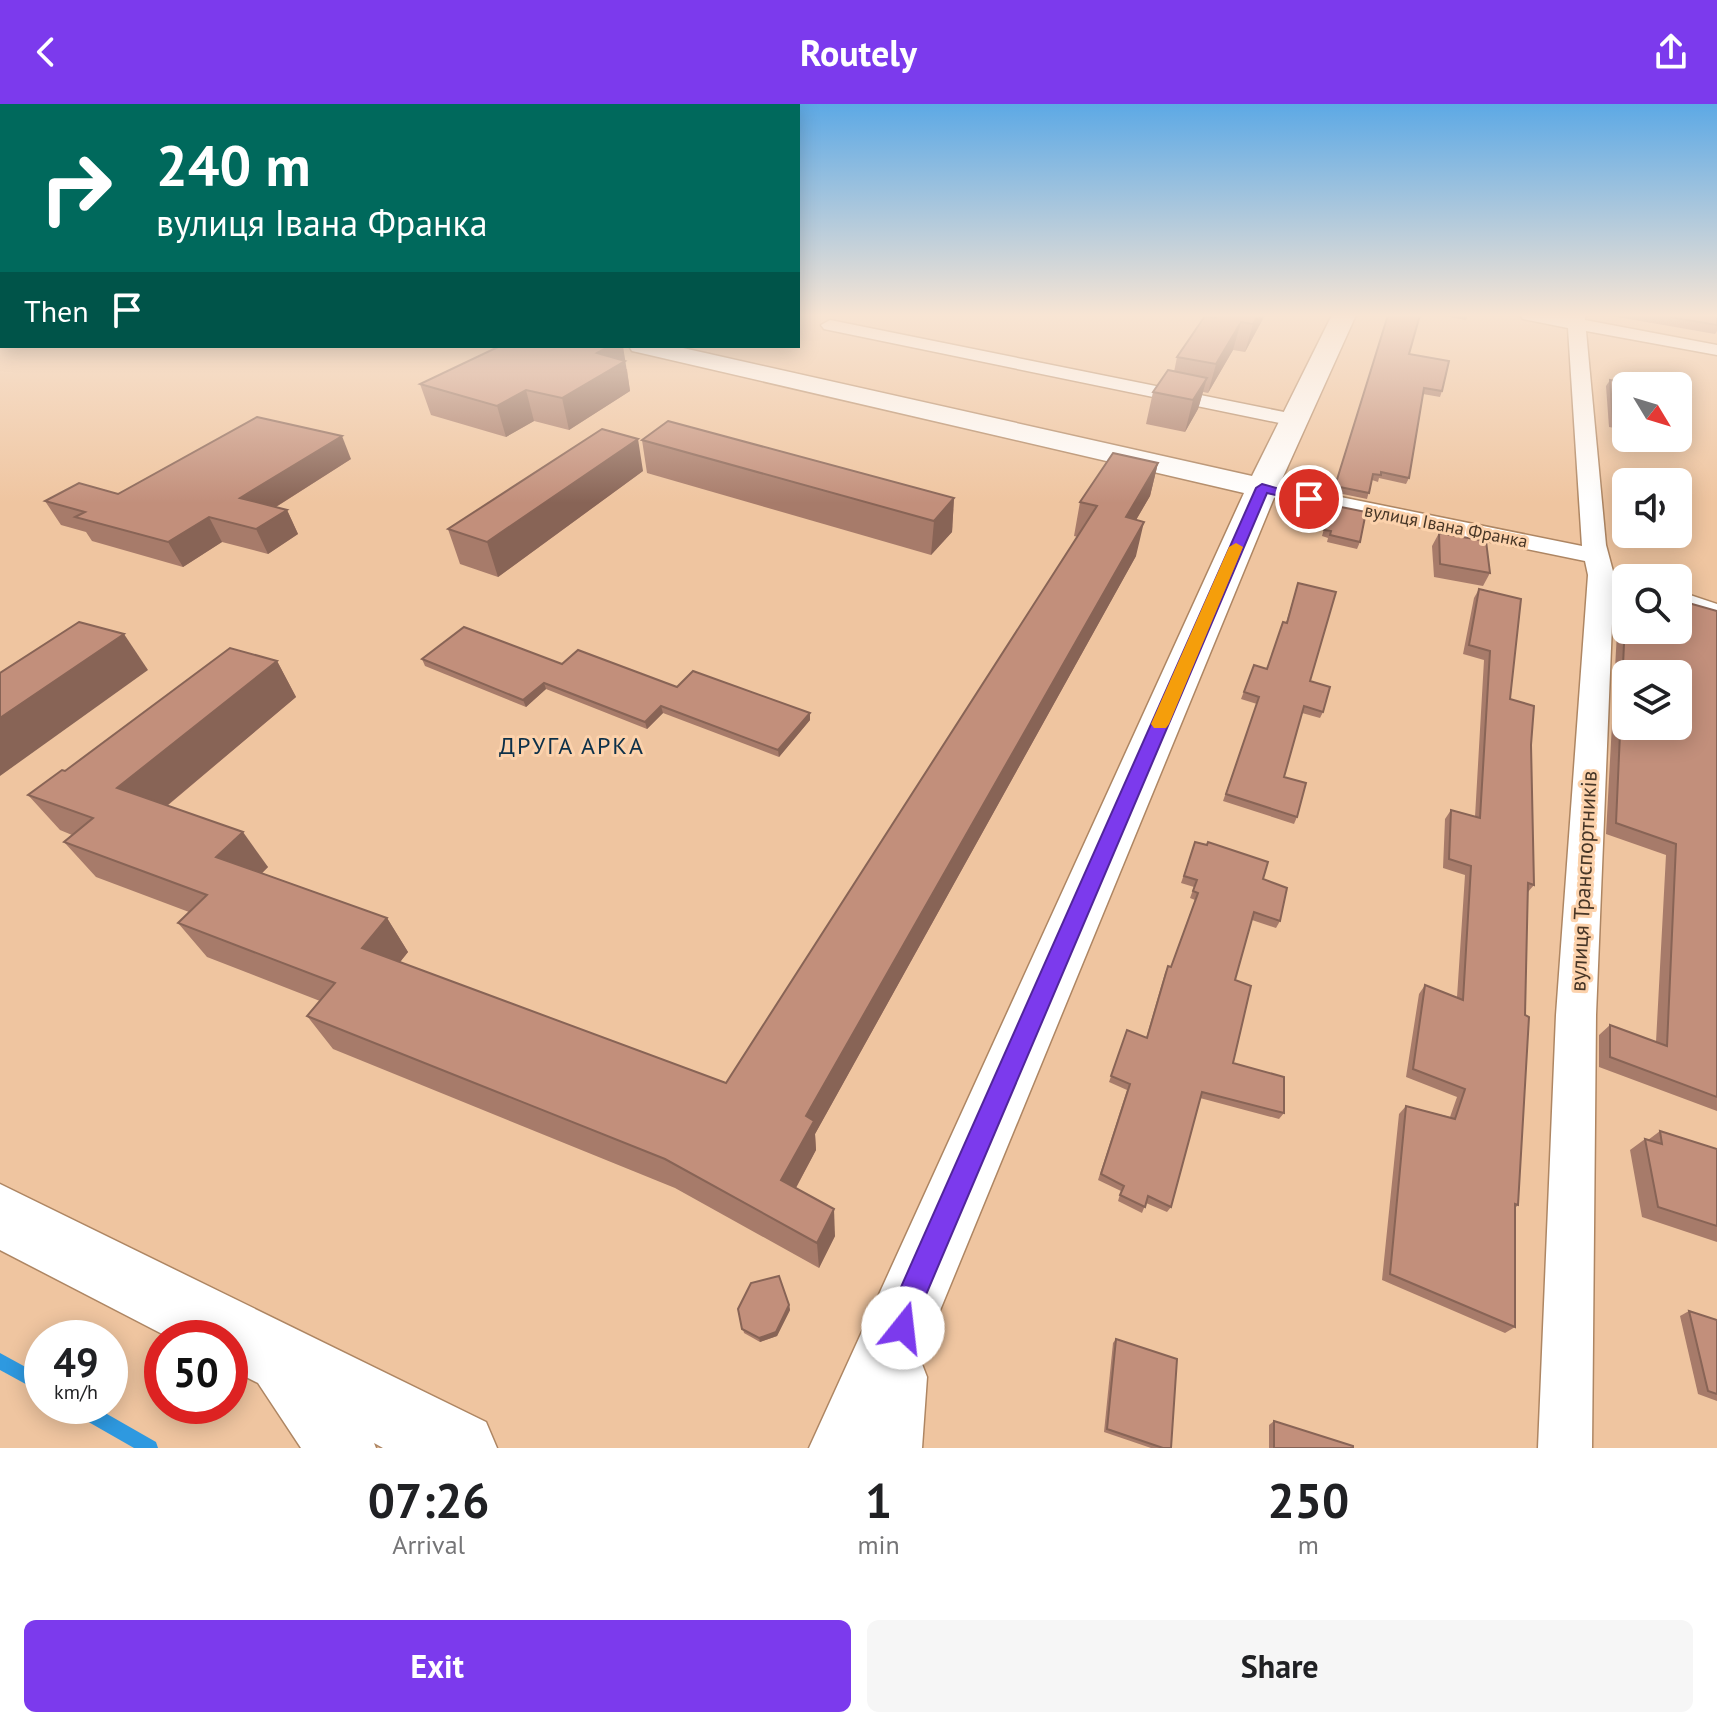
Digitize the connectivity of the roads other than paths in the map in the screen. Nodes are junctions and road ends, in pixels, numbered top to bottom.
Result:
1 (780, 378) edge
2 (1087, 378) edge
3 (1314, 378) edge
4 (1583, 378) edge
5 (1294, 420) junction
6 (1262, 488) junction
7 (1607, 571) edge
8 (1692, 604) edge
9 (1717, 613) edge
10 (0, 1216) edge
11 (911, 1297) junction
12 (274, 1355) junction
13 (339, 1448) edge
14 (460, 1448) edge
15 (846, 1448) edge
16 (885, 1448) edge
17 (1565, 1448) edge

1 - 6 main road, вулиця Івана Франка
2 - 5 street
3 - 5 main road
4 - 7 street, вулиця Транспортників
5 - 6 main road
6 - 7 street, вулиця Івана Франка
6 - 11 main road
7 - 17 street, вулиця Транспортників
8 - 9 street
10 - 12 main road
11 - 15 main road
11 - 16 main road
12 - 13 main road
12 - 14 main road

